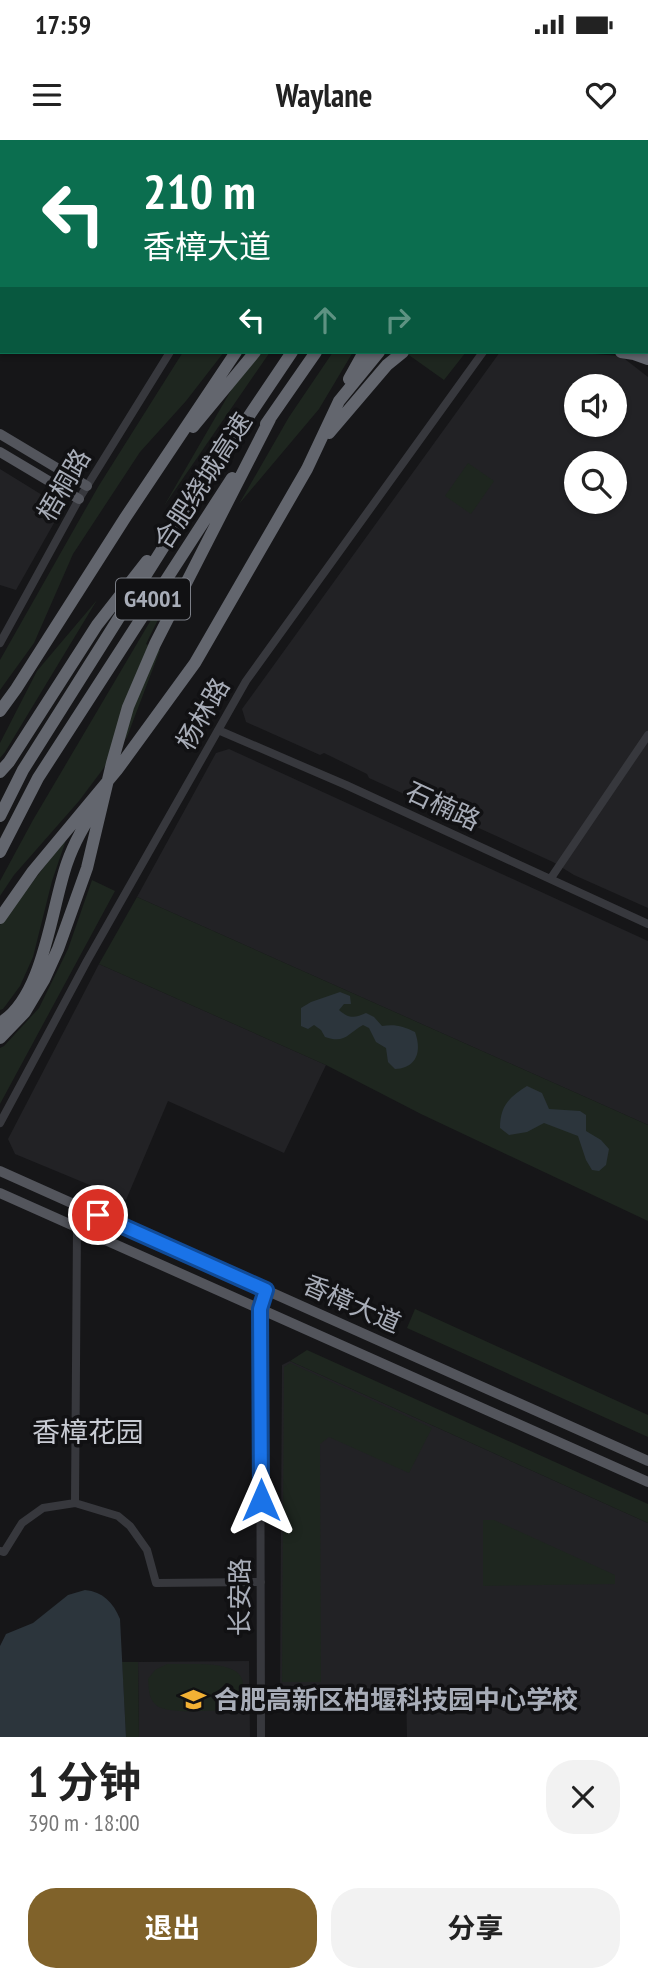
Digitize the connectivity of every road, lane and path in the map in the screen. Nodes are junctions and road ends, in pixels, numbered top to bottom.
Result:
1 (169, 354) edge
2 (235, 354) edge
3 (253, 354) edge
4 (291, 354) edge
5 (315, 354) edge
6 (363, 354) edge
7 (377, 354) edge
8 (401, 354) edge
9 (482, 354) edge
10 (339, 401) junction
11 (270, 419) junction
12 (0, 434) edge
13 (317, 446) junction
14 (171, 451) junction
15 (0, 452) edge
16 (87, 486) junction
17 (79, 499) junction
18 (192, 502) junction
19 (0, 643) edge
20 (16, 689) junction
21 (0, 711) edge
22 (0, 723) edge
23 (218, 730) junction
24 (648, 735) edge
25 (117, 770) junction
26 (0, 772) edge
27 (0, 816) edge
28 (0, 852) edge
29 (551, 878) junction
30 (0, 918) edge
31 (648, 925) edge
32 (0, 1023) edge
33 (0, 1038) edge
34 (0, 1123) edge
35 (0, 1171) edge
36 (0, 1193) edge
37 (77, 1228) junction
38 (266, 1290) junction
39 (260, 1309) junction
40 (648, 1461) edge
41 (648, 1482) edge
42 (75, 1503) junction
43 (0, 1551) edge
44 (261, 1582) junction
45 (261, 1737) edge

1 - 16 street, 梧桐路
2 - 14 highway
3 - 14 highway
4 - 18 highway, 合肥绕城高速 / G4001
5 - 11 highway, 合肥绕城高速 / G4001
6 - 10 highway
7 - 10 highway
8 - 13 highway
9 - 23 street, 杨林路
10 - 13 highway
11 - 28 highway, 合肥绕城高速 / G4001
11 - 33 highway
12 - 16 main road
13 - 25 highway
14 - 20 highway
15 - 17 main road
16 - 17 street, 梧桐路
17 - 19 street, 梧桐路
18 - 26 highway
18 - 27 highway, 合肥绕城高速 / G4001
20 - 21 highway
20 - 22 highway
23 - 29 street, 石楠路
23 - 34 street, 杨林路
24 - 29 street
25 - 30 highway
25 - 32 highway
29 - 31 street, 石楠路
35 - 38 main road, 香樟大道
36 - 37 main road, 香樟大道
37 - 39 main road, 香樟大道
37 - 42 street
38 - 39 street, 长安路
38 - 40 main road, 香樟大道
39 - 41 main road, 香樟大道
39 - 44 street, 长安路
42 - 43 street
42 - 44 street
44 - 45 street, 长安路

